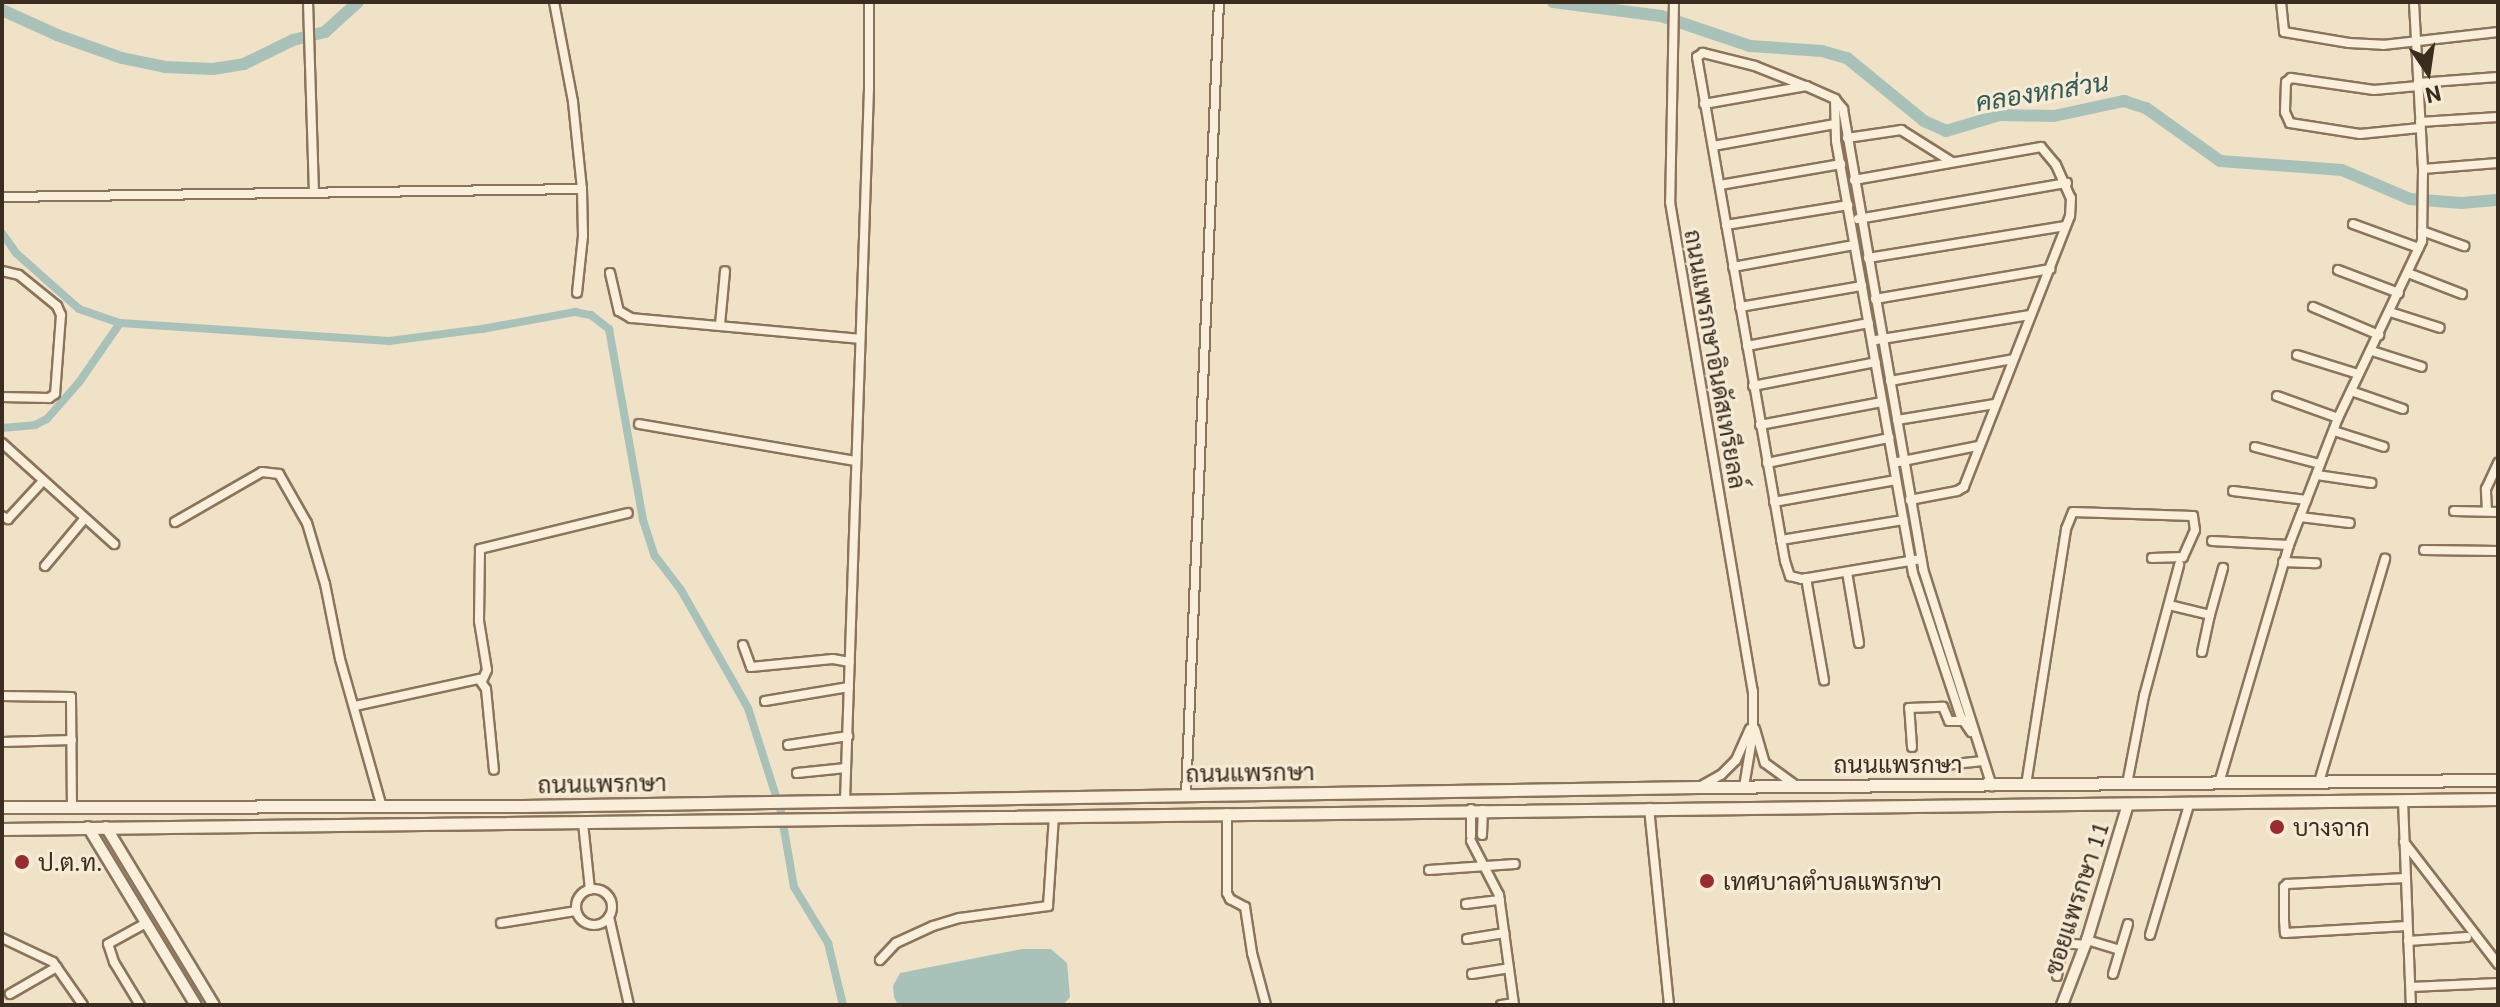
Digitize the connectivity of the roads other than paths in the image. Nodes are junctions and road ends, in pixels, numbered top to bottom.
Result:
1 (308, 2) edge
2 (554, 2) edge
3 (869, 2) edge
4 (1219, 2) edge
5 (1674, 2) edge
6 (2281, 2) edge
7 (2414, 2) edge
8 (2498, 32) edge
9 (2416, 40) junction
10 (2498, 77) edge
11 (2418, 85) junction
12 (1806, 86) junction
13 (1835, 99) junction
14 (1704, 104) junction
15 (2498, 117) edge
16 (1835, 124) junction
17 (2420, 125) junction
18 (1847, 138) junction
19 (1713, 146) junction
20 (1952, 163) junction
21 (2498, 163) edge
22 (1841, 164) junction
23 (2423, 169) junction
24 (1854, 180) junction
25 (2067, 183) junction
26 (1720, 185) junction
27 (582, 189) junction
28 (314, 193) junction
29 (2, 197) edge
30 (1848, 205) junction
31 (1861, 219) junction
32 (1851, 221) junction
33 (2353, 224) dead end
34 (1726, 225) junction
35 (2065, 226) junction
36 (2422, 231) junction
37 (1854, 245) junction
38 (2464, 246) dead end
39 (2419, 248) junction
40 (1868, 258) junction
41 (1733, 267) junction
42 (2050, 269) junction
43 (2338, 270) dead end
44 (2, 271) edge
45 (725, 271) dead end
46 (610, 273) dead end
47 (2408, 273) junction
48 (1862, 286) junction
49 (577, 293) dead end
50 (2399, 293) junction
51 (2462, 294) dead end
52 (1875, 299) junction
53 (1740, 307) junction
54 (2313, 307) dead end
55 (2390, 312) junction
56 (2030, 315) junction
57 (1869, 323) junction
58 (720, 325) junction
59 (2440, 328) dead end
60 (2379, 335) junction
61 (860, 339) junction
62 (1877, 340) junction
63 (1747, 346) junction
64 (2372, 351) junction
65 (2297, 355) dead end
66 (2013, 359) junction
67 (1876, 362) junction
68 (2422, 367) dead end
69 (2358, 374) junction
70 (1890, 381) junction
71 (1753, 386) junction
72 (2351, 391) junction
73 (2277, 396) dead end
74 (2, 397) edge
75 (1882, 402) junction
76 (1995, 404) junction
77 (2403, 409) dead end
78 (2338, 418) junction
79 (1897, 420) junction
80 (639, 424) dead end
81 (1760, 425) junction
82 (2334, 431) junction
83 (1889, 438) junction
84 (2, 443) edge
85 (1978, 446) junction
86 (2255, 447) dead end
87 (2384, 447) dead end
88 (856, 461) junction
89 (1904, 461) junction
90 (1767, 463) junction
91 (1893, 463) junction
92 (2498, 463) edge
93 (2320, 464) junction
94 (2317, 475) junction
95 (1896, 480) junction
96 (43, 481) junction
97 (2371, 483) dead end
98 (2233, 491) dead end
99 (1910, 500) junction
100 (2306, 500) junction
101 (1774, 502) junction
102 (2454, 511) dead end
103 (2487, 511) junction
104 (2498, 512) edge
105 (628, 513) dead end
106 (2, 516) edge
107 (2300, 517) junction
108 (85, 518) junction
109 (1903, 520) junction
110 (175, 522) dead end
111 (2350, 523) dead end
112 (1781, 540) junction
113 (2212, 541) dead end
114 (114, 544) dead end
115 (2289, 545) junction
116 (2424, 550) dead end
117 (2498, 551) edge
118 (2152, 558) dead end
119 (1921, 559) junction
120 (2385, 559) dead end
121 (1910, 560) junction
122 (2283, 562) junction
123 (2316, 563) dead end
124 (2179, 565) dead end
125 (45, 566) dead end
126 (2223, 568) dead end
127 (1847, 572) junction
128 (1806, 578) junction
129 (2169, 605) junction
130 (2210, 615) junction
131 (1939, 636) junction
132 (1859, 643) dead end
133 (743, 645) dead end
134 (2202, 652) dead end
135 (850, 662) junction
136 (1824, 680) dead end
137 (482, 681) junction
138 (849, 687) junction
139 (2, 696) edge
140 (765, 701) dead end
141 (355, 706) junction
142 (1753, 721) junction
143 (1964, 721) junction
144 (848, 736) junction
145 (1973, 737) junction
146 (72, 740) junction
147 (2, 742) edge
148 (788, 745) dead end
149 (1912, 747) dead end
150 (1983, 761) junction
151 (1945, 765) dead end
152 (846, 768) junction
153 (494, 770) dead end
154 (797, 773) dead end
155 (2498, 780) edge
156 (2319, 782) junction
157 (2219, 783) junction
158 (2127, 784) junction
159 (2026, 785) junction
160 (1992, 786) junction
161 (1698, 787) junction
162 (1744, 787) junction
163 (1798, 787) junction
164 (1316, 793) junction
165 (1186, 795) junction
166 (2498, 799) edge
167 (2403, 800) junction
168 (845, 801) junction
169 (2190, 802) junction
170 (2128, 804) junction
171 (72, 806) junction
172 (2, 807) edge
173 (209, 807) junction
174 (382, 807) junction
175 (1649, 808) junction
176 (1477, 810) junction
177 (1317, 812) junction
178 (1227, 813) junction
179 (1054, 816) junction
180 (583, 823) junction
181 (88, 827) junction
182 (106, 827) junction
183 (210, 828) junction
184 (2, 829) edge
185 (2403, 842) junction
186 (1515, 864) dead end
187 (1484, 866) junction
188 (1429, 870) dead end
189 (2405, 878) junction
190 (590, 890) junction
191 (1500, 900) junction
192 (1466, 904) dead end
193 (576, 911) junction
194 (609, 917) junction
195 (146, 923) junction
196 (501, 923) dead end
197 (2128, 924) dead end
198 (2407, 926) junction
199 (1505, 933) junction
200 (2150, 935) dead end
201 (2467, 937) dead end
202 (2, 938) edge
203 (1467, 939) dead end
204 (2408, 941) junction
205 (2086, 943) junction
206 (2120, 950) junction
207 (880, 960) dead end
208 (2498, 964) edge
209 (57, 967) junction
210 (1509, 968) junction
211 (1472, 974) dead end
212 (2113, 974) dead end
213 (2057, 976) dead end
214 (2498, 983) edge
215 (2411, 987) junction
216 (10, 994) dead end
217 (79, 1004) edge
218 (1514, 1004) edge
219 (140, 1005) edge
220 (196, 1005) edge
221 (214, 1005) edge
222 (629, 1005) edge
223 (1266, 1005) edge
224 (1501, 1005) edge
225 (1669, 1005) edge
226 (2062, 1005) edge
227 (2411, 1005) edge

1 - 28 street
2 - 27 street
3 - 61 street
4 - 165 street
5 - 142 street, ถนนแพรกษาอินดัสเทรียลล์
6 - 9 street
7 - 9 street
8 - 9 street
9 - 11 street
10 - 11 street
11 - 17 street
11 - 17 street
12 - 13 street
12 - 14 street
12 - 14 street
13 - 16 street
13 - 18 street
14 - 19 street
15 - 17 street
16 - 19 street
16 - 22 street
17 - 23 street
18 - 20 street
18 - 24 street
19 - 26 street
20 - 24 street
20 - 25 street
21 - 23 street
22 - 26 street
22 - 30 street
23 - 36 street
24 - 31 street
25 - 31 street
25 - 35 street
26 - 34 street
27 - 28 street
27 - 49 street
28 - 29 street
30 - 32 street
30 - 34 street
31 - 32 street
31 - 40 street
32 - 37 street
33 - 39 street
34 - 41 street
35 - 40 street
35 - 42 street
36 - 38 street
36 - 39 street
37 - 41 street
37 - 48 street
39 - 47 street
40 - 52 street
41 - 53 street
42 - 52 street
42 - 56 street
43 - 50 street
44 - 74 street
45 - 58 street
46 - 58 street
47 - 50 street
47 - 51 street
48 - 53 street
48 - 57 street
50 - 55 street
52 - 62 street
53 - 63 street
54 - 60 street
55 - 59 street
55 - 60 street
56 - 62 street
56 - 66 street
57 - 62 street
57 - 63 street
58 - 61 street
60 - 64 street
61 - 88 street
62 - 67 street
62 - 70 street
63 - 71 street
64 - 68 street
64 - 69 street
65 - 69 street
66 - 70 street
66 - 76 street
67 - 71 street
67 - 75 street
69 - 72 street
70 - 79 street
71 - 81 street
72 - 77 street
72 - 78 street
73 - 78 street
75 - 81 street
75 - 83 street
76 - 79 street
76 - 85 street
78 - 82 street
79 - 89 street
80 - 88 street
81 - 90 street
82 - 87 street
82 - 93 street
83 - 90 street
83 - 91 street
84 - 96 street
85 - 89 street
85 - 99 street
86 - 93 street
88 - 135 street
89 - 91 street
89 - 99 street
90 - 101 street
91 - 95 street
92 - 103 street
93 - 94 street
94 - 97 street
94 - 100 street
95 - 101 street
95 - 109 street
96 - 106 street
96 - 108 street
98 - 100 street
99 - 119 street
100 - 107 street
101 - 112 street
102 - 103 street
103 - 104 street
105 - 137 street
107 - 111 street
107 - 115 street
108 - 114 street
108 - 125 street
109 - 112 street
109 - 121 street
110 - 141 street
112 - 128 street
113 - 115 street
115 - 122 street
116 - 117 street
118 - 159 street
119 - 121 street
119 - 131 street
120 - 156 street
121 - 127 street
121 - 131 street
122 - 123 street
122 - 157 street
124 - 129 street
126 - 130 street
127 - 128 street
127 - 132 street
128 - 136 street
129 - 130 street
129 - 158 street
130 - 134 street
131 - 143 street
131 - 145 street
133 - 135 street
135 - 138 street
137 - 141 street
137 - 153 street
138 - 140 street
138 - 144 street
139 - 146 street
141 - 174 street
142 - 161 street, ถนนแพรกษาอินดัสเทรียลล์
142 - 162 street, ถนนแพรกษาอินดัสเทรียลล์
142 - 163 street, ถนนแพรกษาอินดัสเทรียลล์
143 - 145 street
143 - 149 street
144 - 148 street
144 - 152 street
145 - 150 street
146 - 147 street
146 - 171 street
150 - 151 street
150 - 160 street
152 - 154 street
152 - 168 street
155 - 156 main road, ถนนแพรกษา
156 - 157 main road, ถนนแพรกษา
157 - 158 main road, ถนนแพรกษา
158 - 159 main road, ถนนแพรกษา
159 - 160 main road, ถนนแพรกษา
160 - 163 main road, ถนนแพรกษา
161 - 162 main road, ถนนแพรกษา
161 - 164 main road, ถนนแพรกษา
162 - 163 main road, ถนนแพรกษา
164 - 165 main road, ถนนแพรกษา
164 - 177 main road
165 - 168 main road, ถนนแพรกษา
166 - 167 main road, ถนนแพรกษา
167 - 169 main road, ถนนแพรกษา
167 - 185 street
168 - 174 main road, ถนนแพรกษา
169 - 170 main road, ถนนแพรกษา
169 - 200 street
170 - 175 main road, ถนนแพรกษา
170 - 205 street, ซอยแพรกษา 11
171 - 172 main road, ถนนแพรกษา
171 - 173 main road, ถนนแพรกษา
173 - 174 main road, ถนนแพรกษา
173 - 183 main road
175 - 176 main road, ถนนแพรกษา
175 - 225 street
176 - 177 main road, ถนนแพรกษา
176 - 187 street
177 - 178 main road, ถนนแพรกษา
178 - 179 main road, ถนนแพรกษา
178 - 223 street
179 - 180 main road, ถนนแพรกษา
179 - 207 street
180 - 183 main road, ถนนแพรกษา
180 - 190 street
181 - 182 main road, ถนนแพรกษา
181 - 184 main road, ถนนแพรกษา
181 - 195 street
182 - 183 main road, ถนนแพรกษา
182 - 221 street
185 - 189 street
185 - 208 street
186 - 187 street
187 - 188 street
187 - 191 street
189 - 198 street
189 - 198 street
190 - 193 street
190 - 194 street
191 - 192 street
191 - 199 street
193 - 194 street
193 - 196 street
194 - 222 street
195 - 219 street
195 - 220 street
197 - 206 street
198 - 204 street
199 - 203 street
199 - 210 street
201 - 204 street
202 - 209 street
204 - 215 street
205 - 206 street
205 - 213 street
205 - 226 street, ซอยแพรกษา 11
206 - 212 street
209 - 216 street
209 - 217 street
210 - 211 street
210 - 218 street
214 - 215 street
215 - 227 street
218 - 224 street

